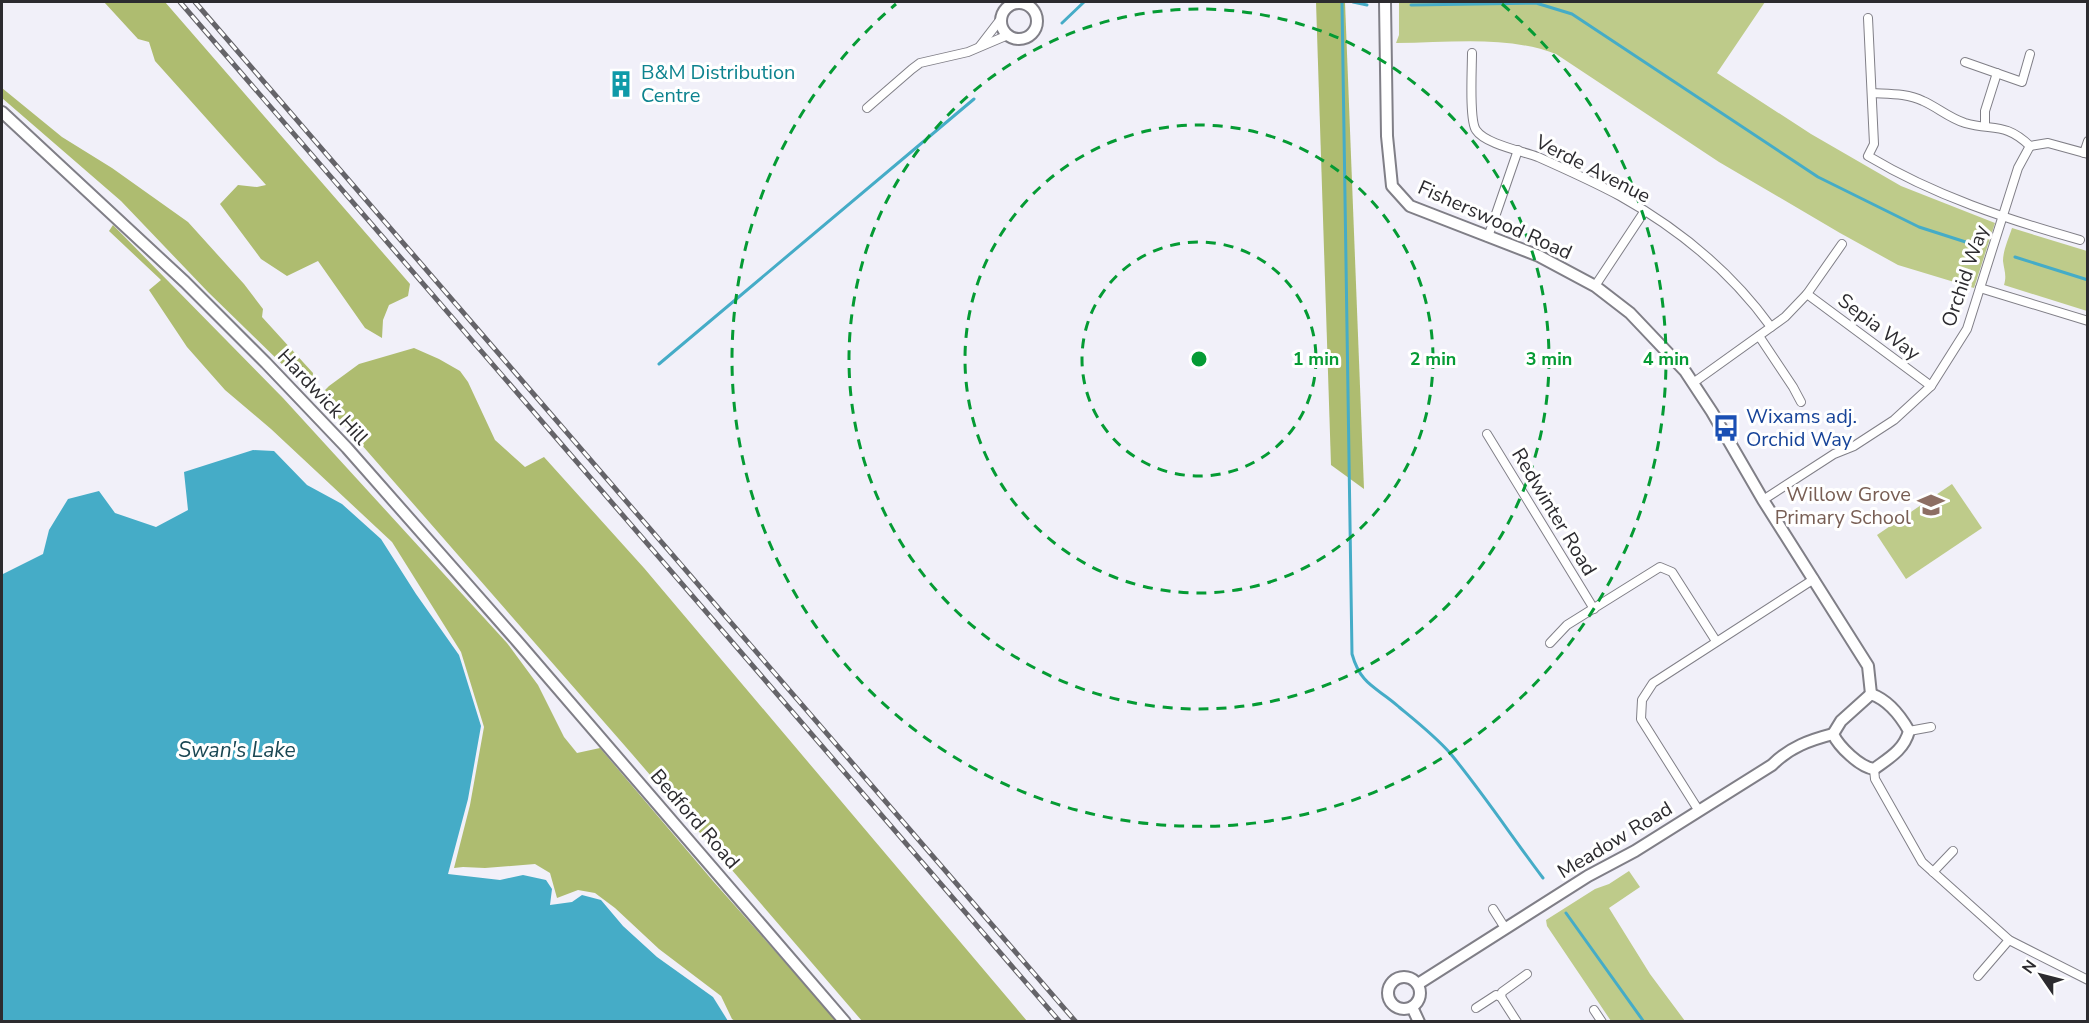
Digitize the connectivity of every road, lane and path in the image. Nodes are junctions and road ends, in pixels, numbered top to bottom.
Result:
1 (1016, 2) edge
2 (1385, 2) edge
3 (1036, 7) edge
4 (1868, 18) dead end
5 (1000, 20) junction
6 (1008, 35) junction
7 (980, 47) junction
8 (1472, 53) dead end
9 (2030, 54) dead end
10 (1965, 62) dead end
11 (1997, 73) junction
12 (1872, 93) junction
13 (867, 108) dead end
14 (2, 112) edge
15 (1984, 125) junction
16 (2088, 141) edge
17 (2030, 146) junction
18 (1518, 150) junction
19 (2086, 153) edge
20 (1644, 212) junction
21 (2003, 218) junction
22 (1488, 237) junction
23 (2080, 240) dead end
24 (1842, 244) dead end
25 (1595, 286) junction
26 (1980, 288) junction
27 (1807, 294) junction
28 (2088, 321) edge
29 (1771, 327) junction
30 (1758, 336) junction
31 (1693, 383) junction
32 (1931, 386) junction
33 (1801, 402) dead end
34 (1487, 434) dead end
35 (1763, 500) junction
36 (1814, 579) junction
37 (1594, 609) junction
38 (517, 640) joint
39 (1714, 642) junction
40 (1550, 643) dead end
41 (1870, 694) junction
42 (1931, 727) dead end
43 (1909, 731) junction
44 (1833, 734) junction
45 (1875, 769) junction
46 (1699, 811) junction
47 (1953, 852) dead end
48 (1933, 872) junction
49 (1493, 909) dead end
50 (1505, 928) junction
51 (2009, 940) junction
52 (1527, 974) dead end
53 (1978, 976) dead end
54 (2088, 980) edge
55 (1418, 984) junction
56 (1501, 997) junction
57 (1412, 1007) junction
58 (1476, 1008) dead end
59 (1594, 1010) dead end
60 (845, 1022) edge
61 (1419, 1022) edge
62 (1517, 1022) edge
63 (1602, 1022) edge

1 - 3 street
1 - 5 street
2 - 22 street, Fisherswood Road
3 - 6 street
4 - 12 street
5 - 6 street
5 - 7 street
6 - 7 street
7 - 13 street
8 - 18 street, Verde Avenue
9 - 11 street
10 - 11 street
11 - 15 street
12 - 15 street
12 - 21 street, Orchid Way
14 - 38 street, Hardwick Hill
15 - 17 street
16 - 19 street
17 - 19 street
17 - 21 street, Orchid Way
18 - 20 street, Verde Avenue
18 - 22 street
20 - 25 street
20 - 29 street, Verde Avenue
21 - 23 street
21 - 26 street, Orchid Way
22 - 25 street, Fisherswood Road
24 - 27 street
25 - 31 street, Fisherswood Road
26 - 28 street
26 - 32 street, Orchid Way
27 - 29 street
27 - 32 street, Sepia Way
29 - 30 street
30 - 31 street
30 - 33 street
31 - 35 street, Fisherswood Road
32 - 35 street, Orchid Way
34 - 37 street, Redwinter Road
35 - 36 street, Fisherswood Road
36 - 39 street
36 - 41 street, Fisherswood Road
37 - 39 street
37 - 40 street
38 - 60 street, Bedford Road
39 - 46 street
41 - 43 street
41 - 44 street
42 - 43 street
43 - 45 street
44 - 45 street
44 - 46 street, Meadow Road
45 - 48 street
46 - 50 street, Meadow Road
47 - 48 street
48 - 51 street
49 - 50 street
50 - 55 street, Meadow Road
51 - 53 street
51 - 54 street
52 - 56 street
55 - 57 street
55 - 57 street
56 - 58 street
56 - 62 street
57 - 61 street
59 - 63 street

